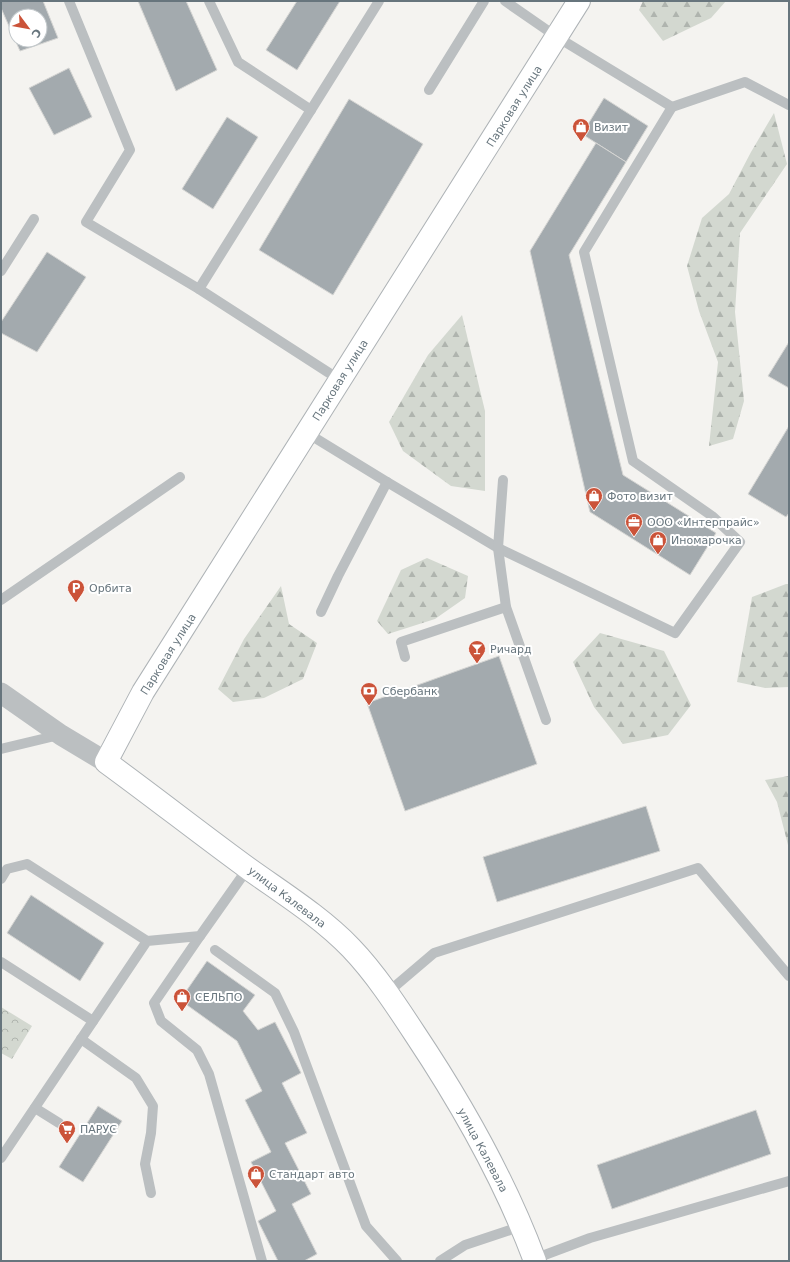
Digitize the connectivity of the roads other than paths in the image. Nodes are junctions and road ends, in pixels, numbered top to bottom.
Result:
1 (69, 1) edge
2 (209, 1) edge
3 (378, 1) edge
4 (484, 1) edge
5 (505, 1) edge
6 (579, 1) edge
7 (557, 37) junction
8 (429, 90) dead end
9 (789, 106) edge
10 (672, 107) junction
11 (310, 110) junction
12 (34, 219) dead end
13 (1, 271) edge
14 (198, 289) junction
15 (340, 380) junction
16 (307, 433) junction
17 (180, 477) dead end
18 (503, 480) dead end
19 (387, 482) junction
20 (498, 548) junction
21 (1, 600) edge
22 (506, 607) junction
23 (321, 612) dead end
24 (405, 657) dead end
25 (1, 693) edge
26 (546, 720) dead end
27 (61, 735) junction
28 (1, 749) edge
29 (106, 762) junction
30 (248, 868) junction
31 (1, 879) edge
32 (200, 936) junction
33 (148, 941) junction
34 (215, 950) dead end
35 (1, 962) edge
36 (789, 976) edge
37 (387, 993) junction
38 (93, 1021) junction
39 (81, 1039) junction
40 (35, 1108) junction
41 (59, 1124) dead end
42 (1, 1158) edge
43 (789, 1181) edge
44 (151, 1192) dead end
45 (522, 1226) junction
46 (535, 1260) edge
47 (262, 1261) edge
48 (397, 1261) edge
49 (440, 1261) edge

1 - 14 lane
2 - 11 lane
3 - 11 lane
4 - 8 lane
5 - 7 lane
6 - 7 main road, Парковая улица
7 - 10 lane
7 - 15 main road, Парковая улица
9 - 10 lane
10 - 20 lane
11 - 14 lane
12 - 13 lane
14 - 15 lane
15 - 16 main road, Парковая улица
16 - 19 lane
16 - 29 main road, Парковая улица
17 - 21 lane
18 - 20 lane
19 - 20 lane
19 - 23 lane
20 - 22 lane
22 - 24 lane
22 - 26 lane
25 - 27 street, улица Калевала
27 - 28 lane
27 - 29 street, улица Калевала
29 - 30 main road, улица Калевала
30 - 32 lane
30 - 37 main road, улица Калевала
31 - 33 lane
32 - 33 lane
32 - 47 lane
33 - 38 lane
34 - 48 lane
35 - 38 lane
36 - 37 lane
37 - 45 main road, улица Калевала
38 - 39 lane
39 - 40 lane
39 - 44 lane
40 - 41 lane
40 - 42 lane
43 - 46 lane
45 - 46 main road, улица Калевала
45 - 49 lane

